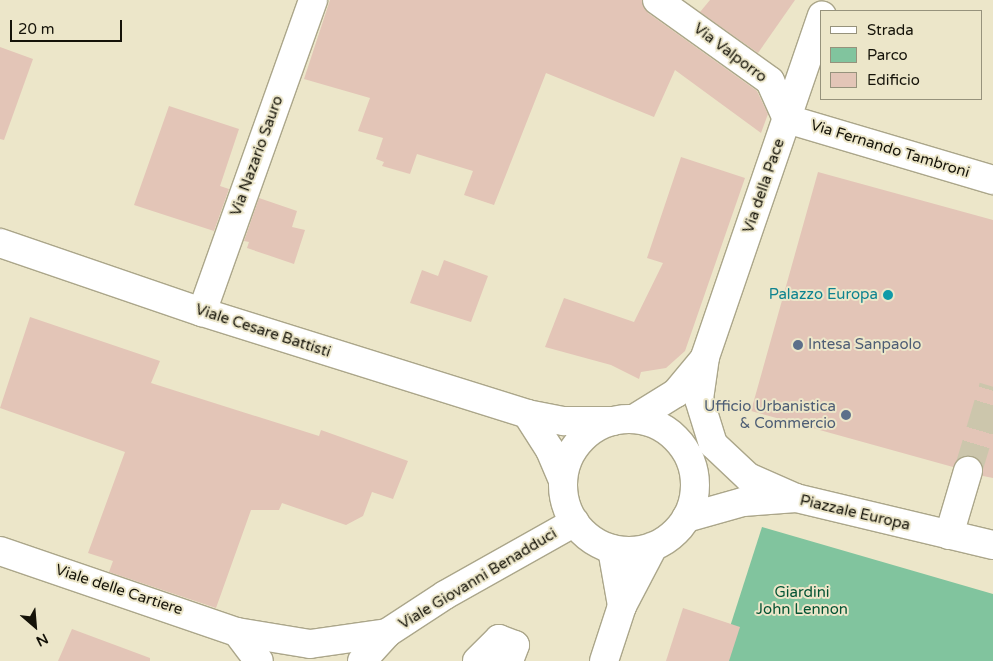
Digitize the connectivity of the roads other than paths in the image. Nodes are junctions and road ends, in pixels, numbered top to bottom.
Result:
1 (313, 0) edge
2 (658, 0) edge
3 (820, 19) edge
4 (788, 119) junction
5 (993, 180) edge
6 (0, 243) edge
7 (202, 312) junction
8 (706, 356) junction
9 (527, 414) junction
10 (624, 420) junction
11 (968, 472) tunnel mouth
12 (563, 480) junction
13 (796, 498) junction
14 (686, 518) junction
15 (575, 522) junction
16 (949, 535) junction
17 (993, 545) edge
18 (653, 547) junction
19 (612, 549) junction
20 (0, 551) edge
21 (622, 606) junction
22 (237, 632) junction
23 (387, 633) junction
24 (259, 661) edge
25 (362, 661) edge
26 (477, 661) edge
27 (508, 661) edge
28 (604, 661) edge

1 - 7 street, Via Nazario Sauro
2 - 4 street, Via Valporro
3 - 4 street, Via della Pace
4 - 5 street, Via Fernando Tambroni
4 - 8 street, Via della Pace
6 - 7 street, Viale Cesare Battisti
7 - 9 street, Viale Cesare Battisti
8 - 10 street, Via della Pace
8 - 13 street, Via della Pace
9 - 10 street, Viale Cesare Battisti
9 - 12 street
10 - 12 street
10 - 14 street
11 - 16 street
12 - 15 street
13 - 14 street, Piazzale Europa
13 - 16 street, Piazzale Europa
14 - 18 street
15 - 19 street
15 - 23 street, Viale Giovanni Benadduci
16 - 17 street, Piazzale Europa
18 - 19 street
18 - 21 street
19 - 21 street
20 - 22 street, Viale delle Cartiere
21 - 28 street
22 - 23 street, Viale delle Cartiere
22 - 24 street
23 - 25 street, Viale Giovanni Benadduci
26 - 27 street

